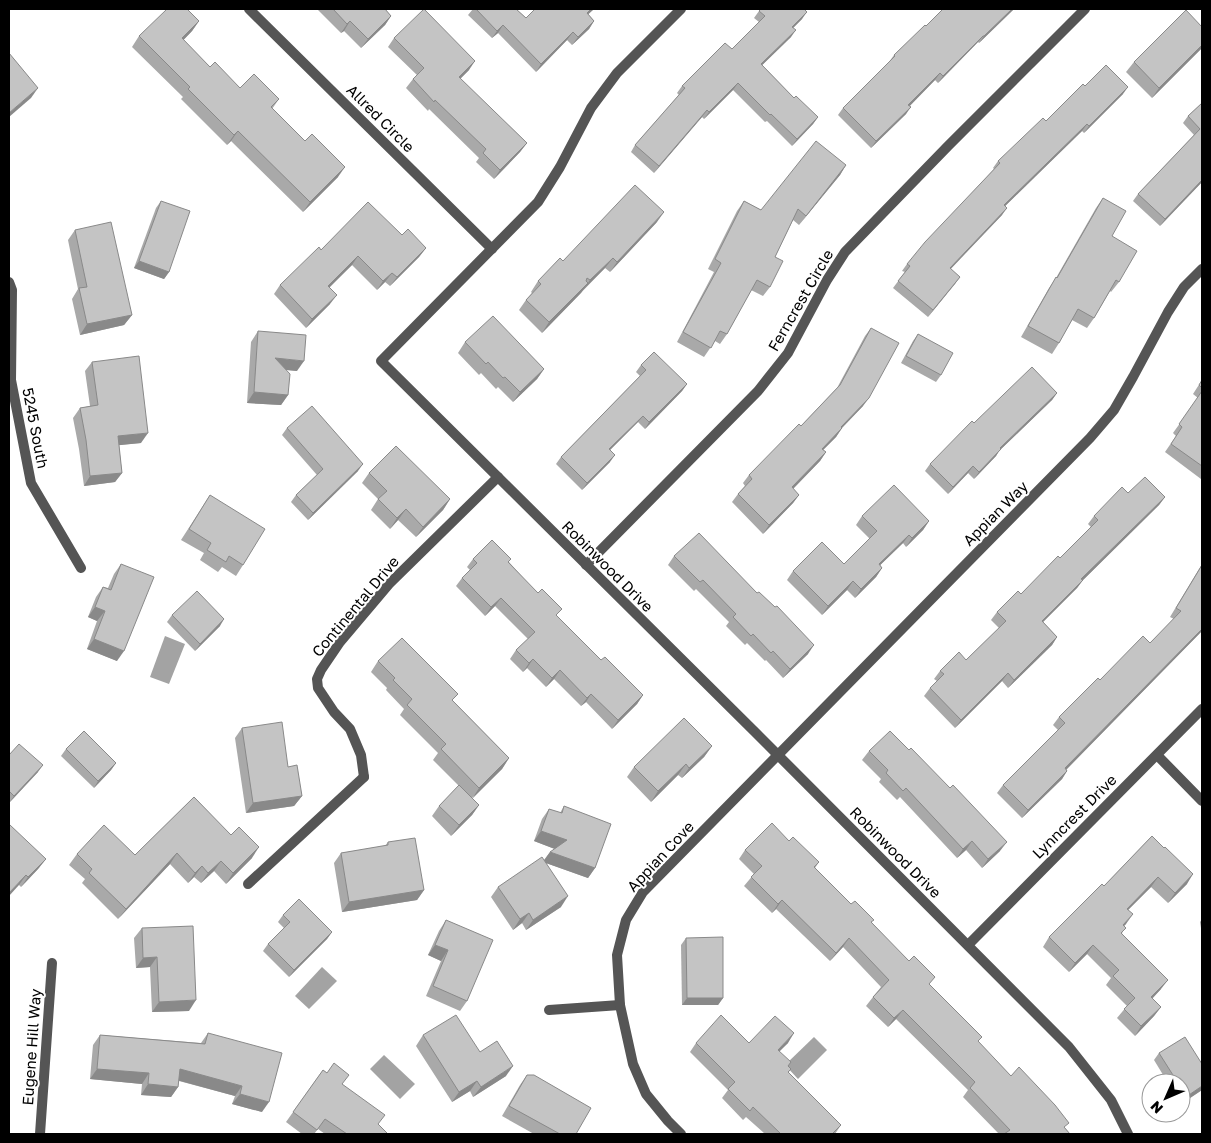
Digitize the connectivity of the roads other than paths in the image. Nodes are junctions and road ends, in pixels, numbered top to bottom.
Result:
1 (250, 9) edge
2 (681, 9) edge
3 (1084, 9) edge
4 (492, 249) junction
5 (1202, 269) edge
6 (9, 282) edge
7 (498, 477) junction
8 (586, 565) junction
9 (81, 568) dead end
10 (1202, 709) edge
11 (778, 755) junction
12 (1157, 755) junction
13 (1202, 801) edge
14 (248, 884) dead end
15 (968, 945) junction
16 (52, 963) dead end
17 (620, 1005) junction
18 (549, 1010) dead end
19 (40, 1134) edge
20 (681, 1134) edge
21 (1128, 1134) edge

1 - 4 street, Allred Circle
2 - 4 street, Robinwood Drive
3 - 8 street, Ferncrest Circle
4 - 7 street, Robinwood Drive
5 - 11 street, Appian Way
6 - 9 street, 5245 South
7 - 8 street, Robinwood Drive
7 - 14 street, Continental Drive
8 - 11 street, Robinwood Drive
10 - 12 street, Lynncrest Drive
11 - 15 street, Robinwood Drive
11 - 17 street, Appian Cove
12 - 13 street
12 - 15 street, Lynncrest Drive
15 - 21 street, Robinwood Drive
16 - 19 street, Eugene Hill Way
17 - 18 street
17 - 20 street, Appian Cove

